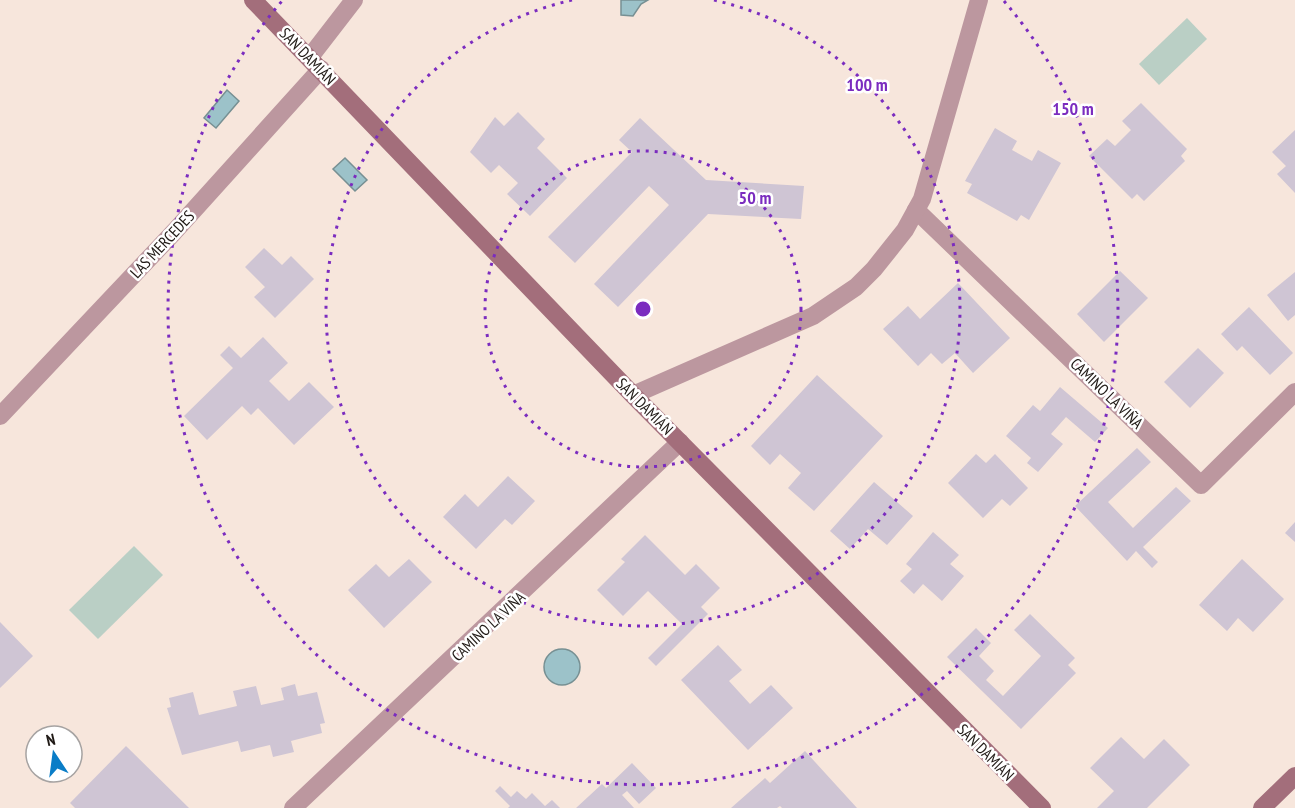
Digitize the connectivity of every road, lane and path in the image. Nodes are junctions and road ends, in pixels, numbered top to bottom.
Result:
1 (253, 0) edge
2 (354, 0) edge
3 (979, 0) edge
4 (315, 63) junction
5 (916, 210) junction
6 (1295, 392) edge
7 (633, 395) junction
8 (0, 416) edge
9 (680, 442) junction
10 (1295, 776) edge
11 (293, 808) edge
12 (1042, 808) edge
13 (1262, 808) edge

1 - 4 main road, SAN DAMIÁN
2 - 4 street, LAS MERCEDES
3 - 5 street
4 - 7 main road, SAN DAMIÁN
4 - 8 street, LAS MERCEDES
5 - 6 street, CAMINO LA VIÑA
5 - 7 street
7 - 9 main road, SAN DAMIÁN
9 - 11 street, CAMINO LA VIÑA
9 - 12 main road, SAN DAMIÁN
10 - 13 main road

